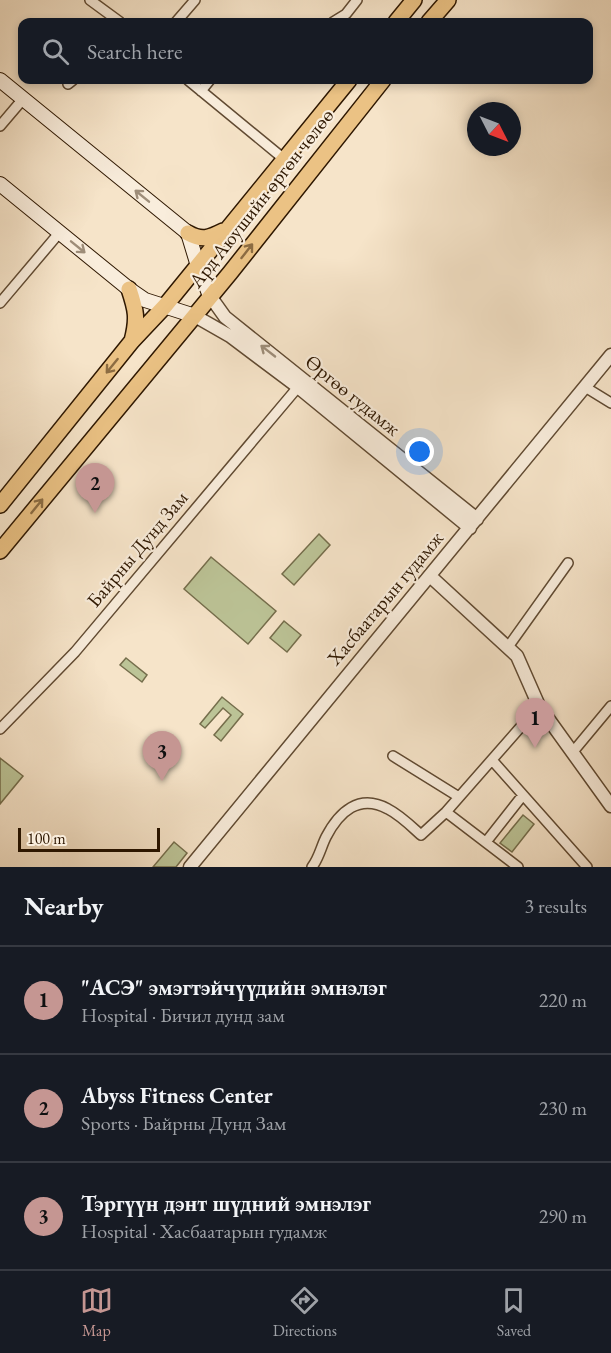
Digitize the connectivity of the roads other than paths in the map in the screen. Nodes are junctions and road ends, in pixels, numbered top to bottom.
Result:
1 (90, 0) edge
2 (195, 0) edge
3 (357, 0) edge
4 (414, 0) edge
5 (448, 0) edge
6 (115, 18) edge
7 (179, 18) edge
8 (340, 18) edge
9 (399, 18) edge
10 (432, 18) edge
11 (0, 80) edge
12 (193, 84) edge
13 (207, 84) edge
14 (346, 84) edge
15 (380, 84) edge
16 (201, 91) junction
17 (23, 99) junction
18 (0, 126) edge
19 (284, 159) junction
20 (0, 184) edge
21 (228, 228) junction
22 (60, 232) junction
23 (188, 233) junction
24 (198, 266) junction
25 (129, 289) junction
26 (210, 296) junction
27 (0, 303) edge
28 (165, 306) junction
29 (195, 316) junction
30 (132, 341) junction
31 (611, 355) edge
32 (298, 387) junction
33 (585, 387) junction
34 (611, 403) edge
35 (0, 505) edge
36 (473, 523) junction
37 (0, 551) edge
38 (568, 563) dead end
39 (430, 576) junction
40 (508, 647) junction
41 (538, 706) junction
42 (611, 706) edge
43 (0, 729) edge
44 (572, 753) junction
45 (393, 756) dead end
46 (492, 760) junction
47 (524, 795) junction
48 (459, 797) junction
49 (611, 806) edge
50 (446, 812) junction
51 (486, 842) junction
52 (318, 865) edge
53 (190, 867) edge
54 (518, 867) edge
55 (587, 867) edge

1 - 6 street
2 - 7 street
3 - 8 street
4 - 9 main road
5 - 10 main road
11 - 17 main road
12 - 16 street
13 - 16 street
14 - 19 main road, Ард Аюушийн өргөн чөлөө
26 -> 15 main road, Ард Аюушийн өргөн чөлөө
16 - 19 street
17 - 18 street
23 -> 17 main road
19 - 21 main road, Ард Аюушийн өргөн чөлөө
20 - 22 main road
21 - 23 main road
21 - 24 main road, Ард Аюушийн өргөн чөлөө
22 -> 25 main road
22 - 27 street
23 - 24 main road
24 - 26 main road
24 - 28 main road, Ард Аюушийн өргөн чөлөө
25 - 28 main road
25 - 30 main road
26 - 29 main road, Ард Аюушийн өргөн чөлөө
36 -> 26 street, Өргөө гудамж
28 - 29 main road
28 - 30 main road, Ард Аюушийн өргөн чөлөө
29 - 32 street, Өргөө гудамж
37 -> 29 main road, Ард Аюушийн өргөн чөлөө
30 -> 35 main road, Ард Аюушийн өргөн чөлөө
31 - 33 street, Хасбаатарын гудамж
32 - 36 street, Өргөө гудамж
32 - 43 street, Байрны Дунд Зам
33 - 34 street
33 - 36 street, Хасбаатарын гудамж
36 - 39 street, Хасбаатарын гудамж
38 - 40 street
39 - 40 street
39 - 53 street, Хасбаатарын гудамж
40 - 41 street
41 - 44 street
41 - 46 street
42 - 44 street
44 - 49 street
45 - 48 street
46 - 47 street
46 - 48 street
47 - 51 street
47 - 55 street
48 - 50 street
50 - 51 street
50 - 52 street
51 - 54 street

